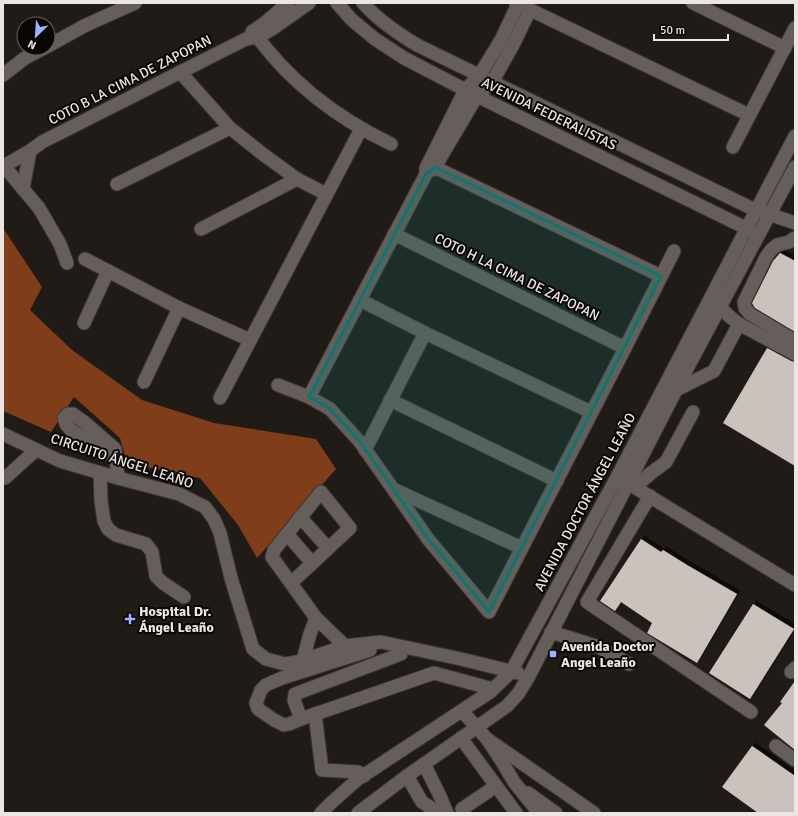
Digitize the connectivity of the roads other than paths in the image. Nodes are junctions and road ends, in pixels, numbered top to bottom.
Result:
1 (134, 3) edge
2 (288, 3) edge
3 (309, 3) edge
4 (337, 3) edge
5 (363, 3) edge
6 (693, 3) edge
7 (521, 6) edge
8 (795, 28) edge
9 (252, 36) junction
10 (56, 42) edge
11 (785, 48) junction
12 (502, 50) junction
13 (28, 56) edge
14 (180, 72) junction
15 (3, 76) edge
16 (480, 76) junction
17 (492, 82) junction
18 (465, 90) junction
19 (477, 96) junction
20 (749, 115) junction
21 (230, 128) junction
22 (361, 129) junction
23 (795, 136) edge
24 (390, 144) dead end
25 (733, 147) dead end
26 (30, 151) junction
27 (3, 166) edge
28 (795, 167) edge
29 (430, 168) junction
30 (297, 179) junction
31 (117, 184) dead end
32 (23, 189) junction
33 (326, 194) junction
34 (756, 210) junction
35 (770, 214) junction
36 (795, 223) edge
37 (201, 229) dead end
38 (747, 229) junction
39 (394, 234) junction
40 (759, 234) junction
41 (795, 238) edge
42 (674, 251) dead end
43 (85, 259) dead end
44 (67, 263) dead end
45 (108, 271) junction
46 (661, 276) junction
47 (360, 300) junction
48 (720, 306) junction
49 (179, 308) junction
50 (84, 323) dead end
51 (739, 324) junction
52 (425, 333) junction
53 (250, 340) junction
54 (795, 341) edge
55 (625, 348) junction
56 (795, 354) edge
57 (144, 382) dead end
58 (278, 385) dead end
59 (676, 390) junction
60 (309, 397) junction
61 (220, 398) dead end
62 (390, 400) junction
63 (592, 412) junction
64 (693, 412) dead end
65 (5, 438) edge
66 (36, 450) junction
67 (365, 450) junction
68 (116, 458) dead end
69 (100, 473) junction
70 (5, 478) dead end
71 (118, 478) junction
72 (557, 480) junction
73 (627, 482) junction
74 (393, 489) junction
75 (650, 496) junction
76 (300, 517) junction
77 (287, 534) junction
78 (328, 548) junction
79 (522, 548) junction
80 (312, 563) junction
81 (291, 583) junction
82 (795, 585) edge
83 (184, 597) dead end
84 (316, 618) junction
85 (551, 632) junction
86 (345, 646) junction
87 (401, 654) junction
88 (303, 660) junction
89 (629, 664) dead end
90 (434, 667) junction
91 (507, 676) junction
92 (526, 681) junction
93 (493, 689) junction
94 (462, 711) junction
95 (751, 712) dead end
96 (315, 714) junction
97 (302, 719) junction
98 (476, 727) junction
99 (461, 738) junction
100 (776, 746) dead end
101 (504, 756) junction
102 (795, 760) edge
103 (424, 764) junction
104 (364, 776) junction
105 (407, 776) junction
106 (514, 782) junction
107 (496, 786) junction
108 (462, 809) dead end
109 (321, 813) edge
110 (358, 813) edge
111 (439, 813) edge
112 (447, 813) edge
113 (516, 813) edge
114 (539, 813) edge
115 (556, 813) edge
116 (594, 813) edge

1 - 10 street
2 - 9 street, COTO B LA CIMA DE ZAPOPAN
3 - 9 street, COTO B LA CIMA DE ZAPOPAN
4 - 18 street, AVENIDA FEDERALISTAS
5 - 16 street, AVENIDA FEDERALISTAS
6 - 11 street
7 - 12 street
7 - 20 street
8 - 11 street
9 - 14 street, COTO B LA CIMA DE ZAPOPAN
9 - 22 street
11 - 20 street
12 - 16 street
12 - 17 street
13 - 15 street
14 - 21 street
14 - 26 street, COTO B LA CIMA DE ZAPOPAN
16 - 17 street, AVENIDA FEDERALISTAS
16 - 18 street
17 - 19 street
17 - 34 street, AVENIDA FEDERALISTAS
18 - 19 street, AVENIDA FEDERALISTAS
18 - 29 street
19 - 29 street
19 - 38 street, AVENIDA FEDERALISTAS
20 - 25 street
21 - 30 street
21 - 31 street
22 - 24 street
22 - 33 street
23 - 34 street, AVENIDA DOCTOR ÁNGEL LEAÑO
26 - 27 street, COTO B LA CIMA DE ZAPOPAN
26 - 32 street
27 - 32 street, COTO B LA CIMA DE ZAPOPAN
28 - 35 street, AVENIDA DOCTOR ÁNGEL LEAÑO
29 - 39 street
29 - 46 street
30 - 33 street
30 - 37 street
32 - 44 street, COTO B LA CIMA DE ZAPOPAN
33 - 53 street
34 - 35 street, AVENIDA FEDERALISTAS
34 - 38 street, AVENIDA DOCTOR ÁNGEL LEAÑO
35 - 36 street, AVENIDA FEDERALISTAS
35 - 40 street, AVENIDA DOCTOR ÁNGEL LEAÑO
38 - 40 street, AVENIDA FEDERALISTAS
38 - 73 street, AVENIDA DOCTOR ÁNGEL LEAÑO
39 - 47 street
39 - 55 street, COTO H LA CIMA DE ZAPOPAN
40 - 48 street, AVENIDA DOCTOR ÁNGEL LEAÑO
41 - 54 street
42 - 46 street
43 - 45 street
45 - 49 street
45 - 50 street
46 - 55 street
47 - 52 street
47 - 60 street
48 - 51 street
48 - 59 street, AVENIDA DOCTOR ÁNGEL LEAÑO
49 - 53 street
49 - 57 street
51 - 56 street
51 - 59 street
52 - 62 street
52 - 63 street
53 - 61 street
55 - 63 street
58 - 60 street
59 - 73 street, AVENIDA DOCTOR ÁNGEL LEAÑO
60 - 67 street
62 - 67 street
62 - 72 street
63 - 72 street
64 - 73 street
65 - 66 street, CIRCUITO ÁNGEL LEAÑO
66 - 69 street, CIRCUITO ÁNGEL LEAÑO
66 - 70 street
67 - 74 street
68 - 71 street
69 - 71 street, CIRCUITO ÁNGEL LEAÑO
69 - 83 street
71 - 88 street, CIRCUITO ÁNGEL LEAÑO
72 - 79 street
73 - 75 street
73 - 85 street, AVENIDA DOCTOR ÁNGEL LEAÑO
73 - 91 street, AVENIDA DOCTOR ÁNGEL LEAÑO
74 - 79 street
74 - 79 street
75 - 82 street
75 - 95 street
76 - 77 street
76 - 78 street
76 - 78 street
77 - 80 street
77 - 81 street
78 - 80 street
80 - 81 street
81 - 84 street
84 - 86 street
84 - 88 street
85 - 89 street
85 - 92 street, AVENIDA DOCTOR ÁNGEL LEAÑO
86 - 88 street, CIRCUITO ÁNGEL LEAÑO
86 - 91 street, CIRCUITO ÁNGEL LEAÑO
87 - 90 street
87 - 97 street
87 - 97 street
90 - 91 street
90 - 93 street
90 - 96 street
91 - 92 street
91 - 93 street, AVENIDA DOCTOR ÁNGEL LEAÑO
92 - 98 street, AVENIDA DOCTOR ÁNGEL LEAÑO
93 - 94 street, AVENIDA DOCTOR ÁNGEL LEAÑO
94 - 98 street
94 - 104 street, AVENIDA DOCTOR ÁNGEL LEAÑO
96 - 97 street
96 - 104 street
98 - 99 street, AVENIDA DOCTOR ÁNGEL LEAÑO
98 - 101 street
99 - 103 street, AVENIDA DOCTOR ÁNGEL LEAÑO
99 - 107 street
100 - 102 street
101 - 106 street
101 - 116 street
103 - 105 street, AVENIDA DOCTOR ÁNGEL LEAÑO
103 - 112 street
104 - 109 street, AVENIDA DOCTOR ÁNGEL LEAÑO
105 - 110 street, AVENIDA DOCTOR ÁNGEL LEAÑO
105 - 111 street
106 - 114 street
106 - 115 street
107 - 108 street
107 - 113 street

